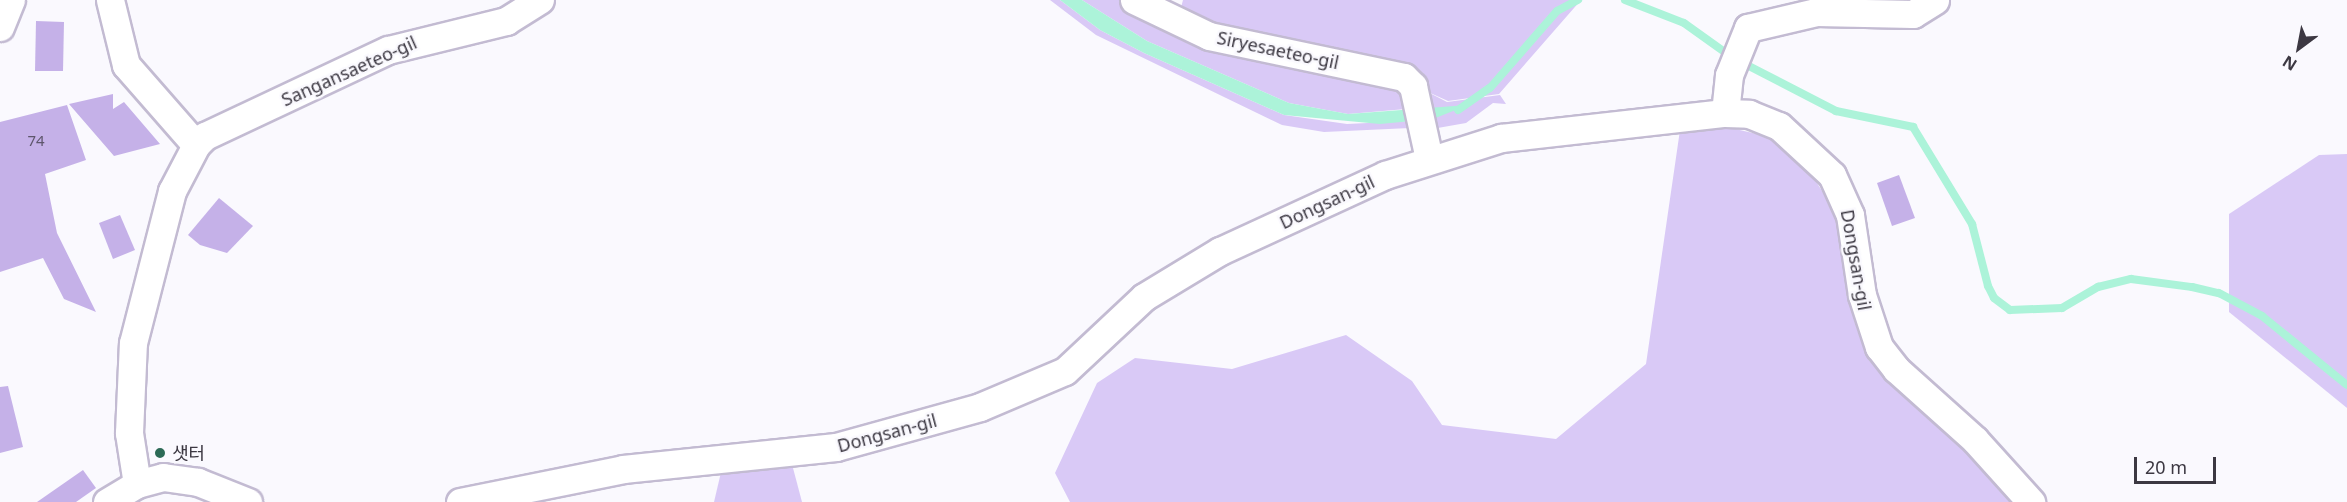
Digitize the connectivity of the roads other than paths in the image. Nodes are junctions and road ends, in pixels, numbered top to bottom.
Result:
1 (11, 0) edge
2 (110, 0) edge
3 (540, 0) edge
4 (1134, 0) edge
5 (1935, 0) edge
6 (0, 27) edge
7 (1725, 113) junction
8 (196, 145) junction
9 (1430, 159) junction
10 (137, 484) junction
11 (107, 502) edge
12 (248, 502) edge
13 (460, 502) edge
14 (2031, 502) edge

1 - 6 street
2 - 8 street
3 - 8 street, Sangansaeteo-gil
4 - 9 street, Siryesaeteo-gil
5 - 7 street
7 - 9 street, Dongsan-gil
7 - 14 street, Dongsan-gil
8 - 10 street, Sangansaeteo-gil
9 - 13 street, Dongsan-gil
10 - 11 street
10 - 12 street

